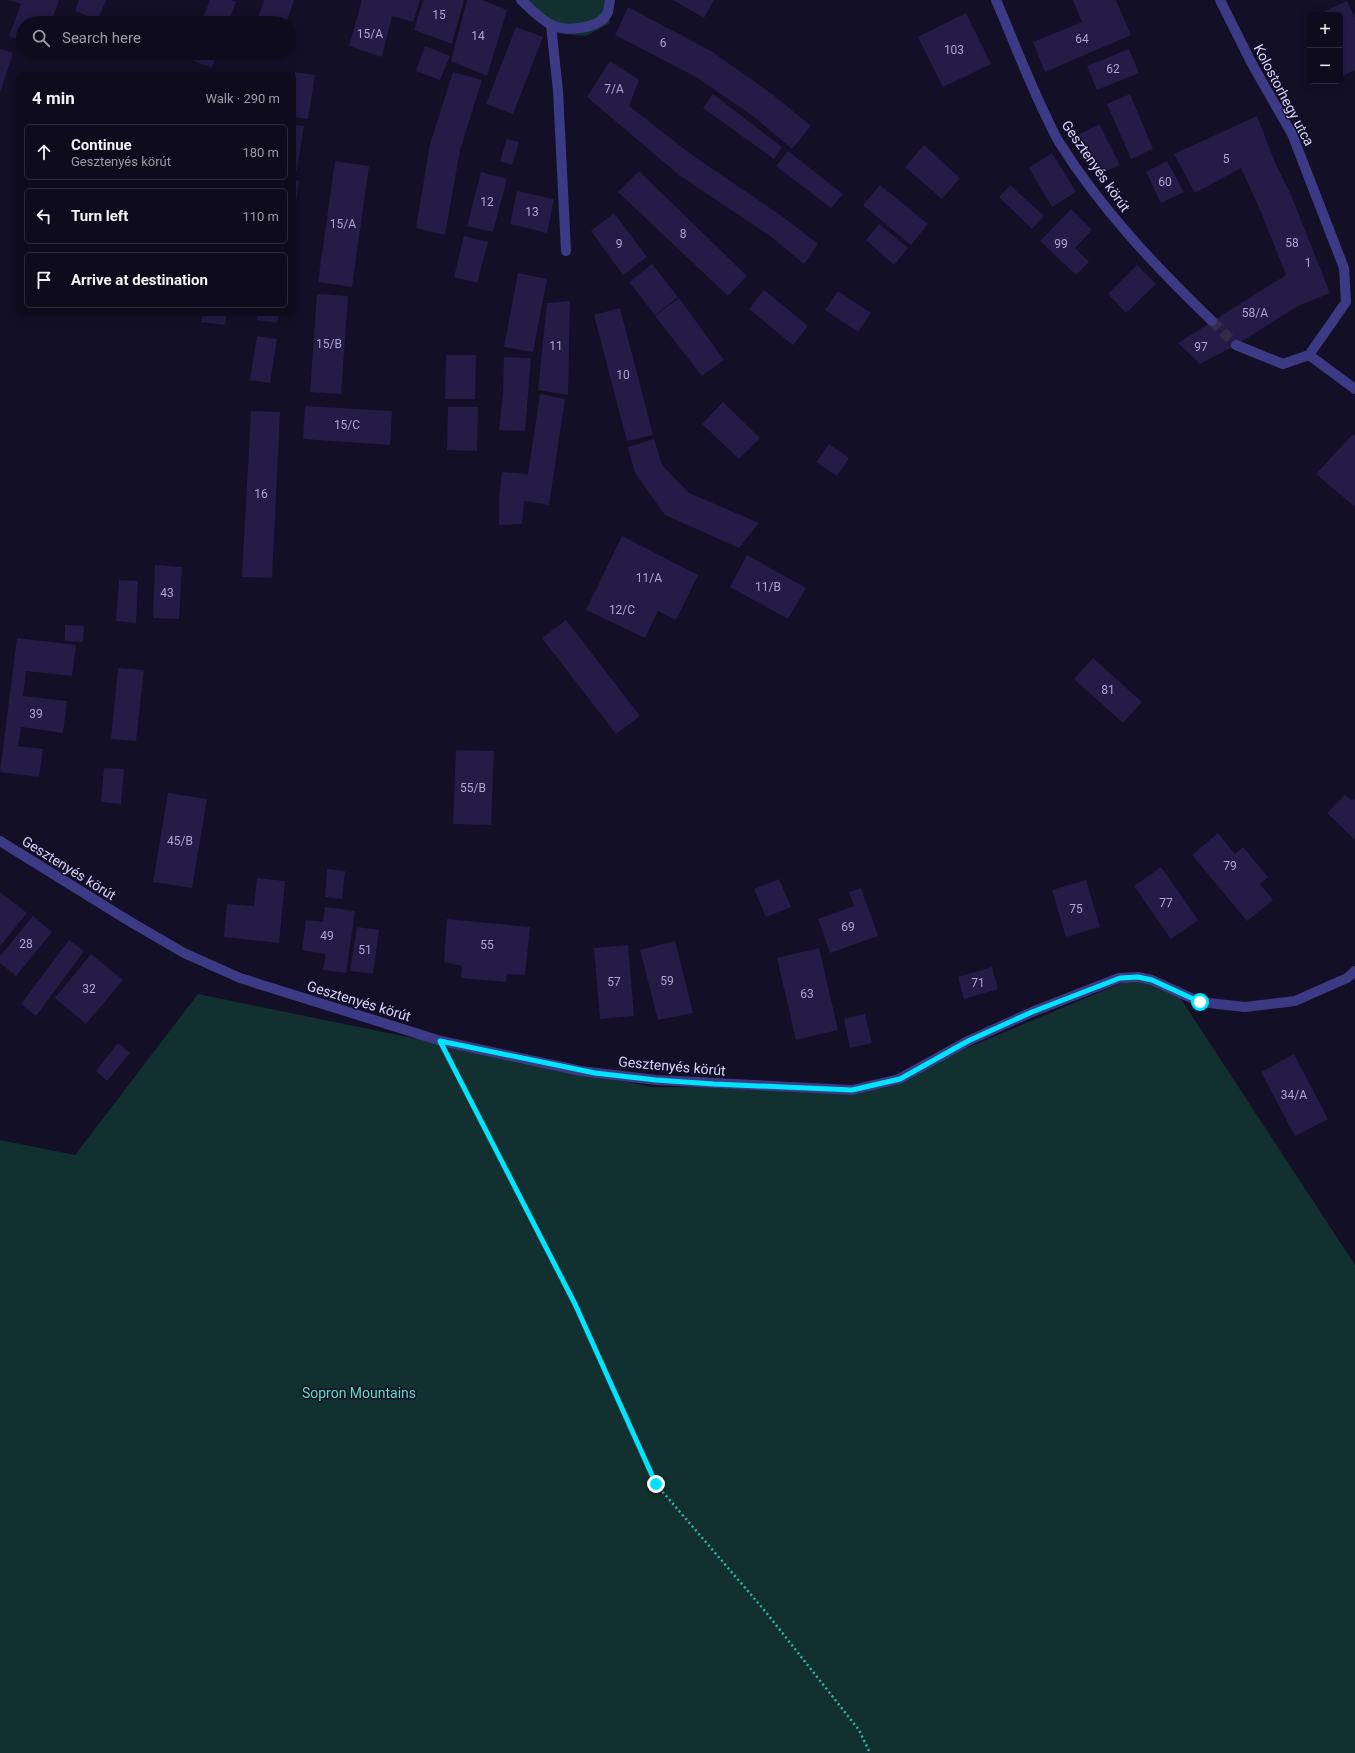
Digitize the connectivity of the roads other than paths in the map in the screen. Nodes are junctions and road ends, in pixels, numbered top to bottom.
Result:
1 (521, 0) edge
2 (610, 0) edge
3 (996, 0) edge
4 (1220, 0) edge
5 (551, 25) junction
6 (566, 252) dead end
7 (1212, 321) tunnel mouth
8 (1236, 345) tunnel mouth
9 (1309, 355) junction
10 (1355, 389) edge
11 (0, 841) edge
12 (1355, 971) edge

1 - 5 street
2 - 5 street
3 - 7 street, Gesztenyés körút
4 - 9 street, Kolostorhegy utca
5 - 6 street
8 - 9 street
9 - 10 street
11 - 12 street, Gesztenyés körút

